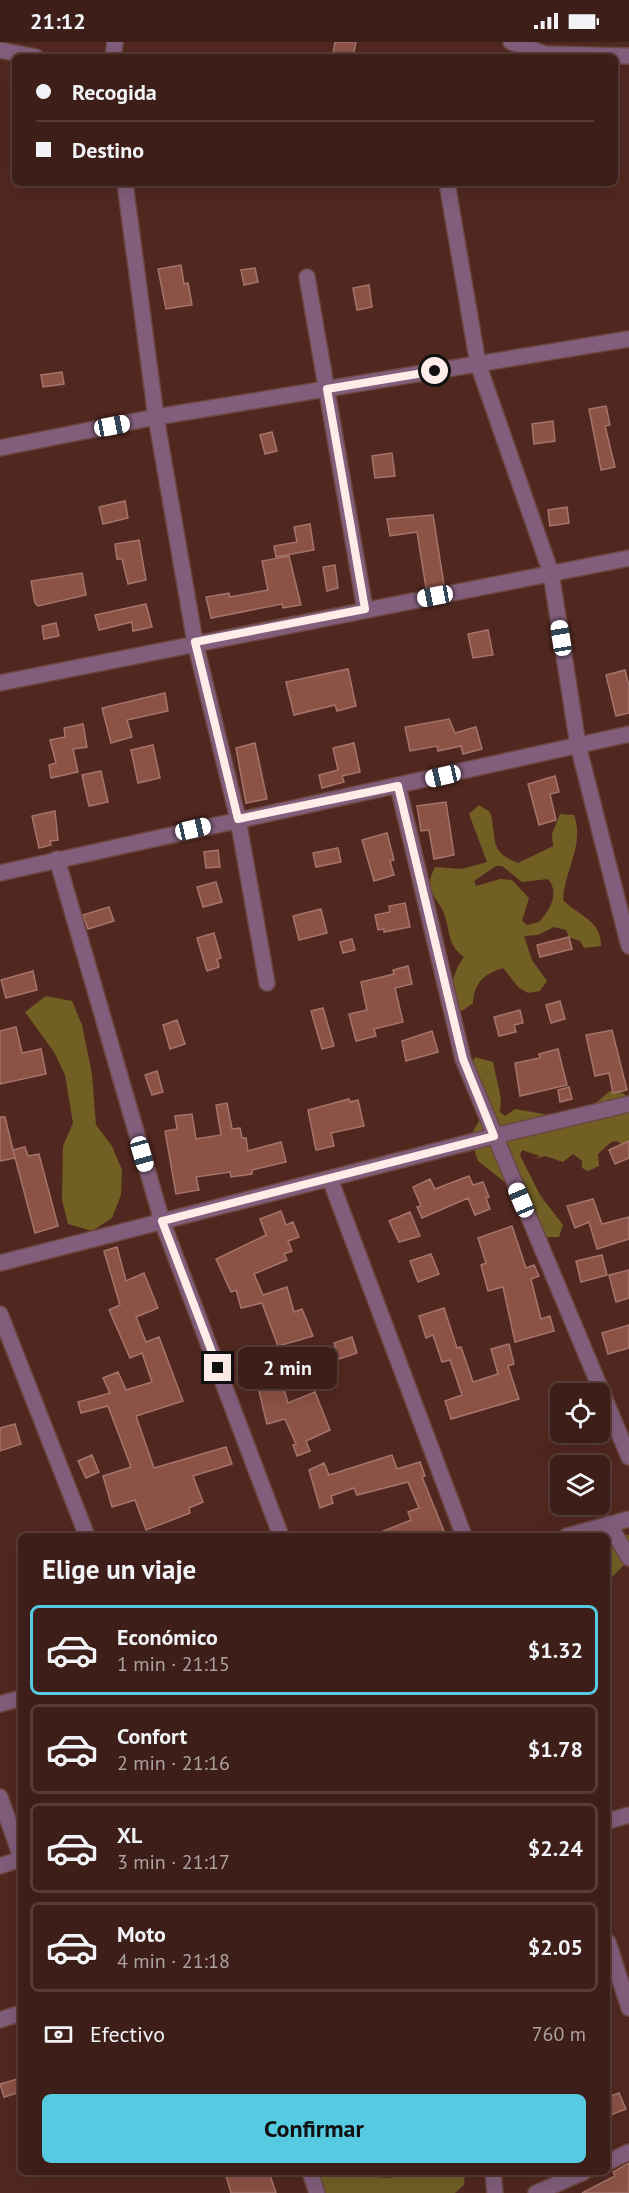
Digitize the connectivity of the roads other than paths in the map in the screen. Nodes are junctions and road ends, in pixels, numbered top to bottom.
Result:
1 (511, 42) edge
2 (0, 50) edge
3 (21, 54) edge
4 (544, 54) edge
5 (125, 186) edge
6 (448, 186) edge
7 (307, 277) dead end
8 (629, 339) edge
9 (478, 364) junction
10 (327, 389) junction
11 (156, 417) junction
12 (0, 448) edge
13 (629, 558) edge
14 (551, 573) junction
15 (365, 609) junction
16 (195, 642) junction
17 (0, 683) edge
18 (629, 734) edge
19 (578, 745) junction
20 (398, 786) junction
21 (238, 819) junction
22 (57, 859) junction
23 (0, 873) edge
24 (629, 946) edge
25 (267, 983) dead end
26 (629, 1104) edge
27 (494, 1136) junction
28 (330, 1179) junction
29 (162, 1221) junction
30 (0, 1263) edge
31 (0, 1314) edge
32 (629, 1457) edge
33 (629, 1519) edge
34 (609, 1524) junction
35 (86, 1533) edge
36 (280, 1533) edge
37 (463, 1533) edge
38 (578, 1533) edge
39 (629, 1558) edge
40 (18, 1699) edge
41 (0, 1704) edge
42 (0, 1797) edge
43 (629, 1815) edge
44 (610, 1820) edge
45 (18, 1849) edge
46 (18, 1859) edge
47 (0, 1866) edge
48 (610, 1948) edge
49 (629, 2008) edge
50 (18, 2014) edge
51 (0, 2020) edge
52 (629, 2152) edge
53 (610, 2161) edge
54 (311, 2175) edge
55 (493, 2175) edge
56 (577, 2175) edge
57 (317, 2193) edge
58 (495, 2193) edge
59 (536, 2193) edge

1 - 4 street
2 - 3 street
5 - 11 street
6 - 9 street
7 - 10 street
8 - 9 street
9 - 10 street
9 - 14 street
10 - 11 street
10 - 15 street
11 - 12 street
11 - 16 street
13 - 14 street
14 - 15 street
14 - 19 street
15 - 16 street
16 - 17 street
16 - 21 street
18 - 19 street
19 - 20 street
19 - 24 street
20 - 21 street
20 - 27 street
21 - 22 street
21 - 25 street
22 - 23 street
22 - 29 street
26 - 27 street
27 - 28 street
27 - 32 street
28 - 29 street
28 - 37 street
29 - 30 street
29 - 36 street
31 - 35 street
33 - 34 street
34 - 38 street
34 - 39 street
40 - 41 street
42 - 45 street
43 - 44 street
46 - 47 street
48 - 49 street
50 - 51 street
52 - 53 street
54 - 57 street
55 - 58 street
56 - 59 street

